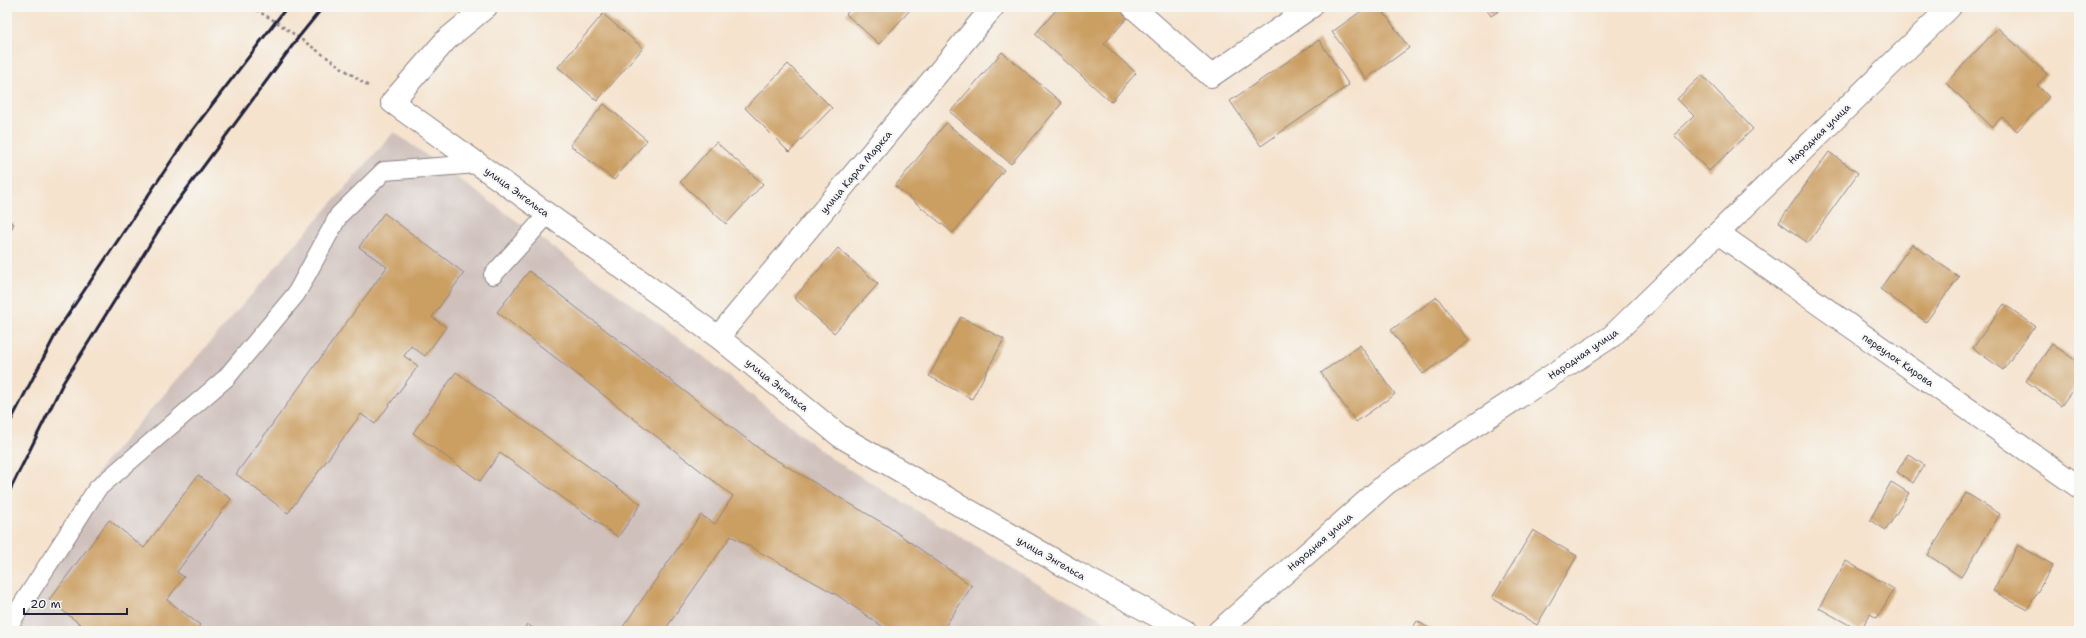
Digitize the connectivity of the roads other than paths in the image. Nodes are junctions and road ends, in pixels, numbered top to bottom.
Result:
1 (486, 7) edge
2 (993, 7) edge
3 (1133, 7) edge
4 (1311, 7) edge
5 (1950, 7) edge
6 (478, 164) junction
7 (548, 214) junction
8 (1718, 234) junction
9 (493, 275) dead end
10 (718, 337) junction
11 (2079, 487) edge
12 (7, 628) edge
13 (1186, 631) edge
14 (1219, 631) edge

1 - 6 street, улица Энгельса
2 - 10 street, улица Карла Маркса
3 - 4 street
5 - 8 street, Народная улица
6 - 7 street, улица Энгельса
6 - 12 lane
7 - 9 lane
7 - 10 street, улица Энгельса
8 - 11 street, переулок Кирова
8 - 14 street, Народная улица
10 - 13 street, улица Энгельса

